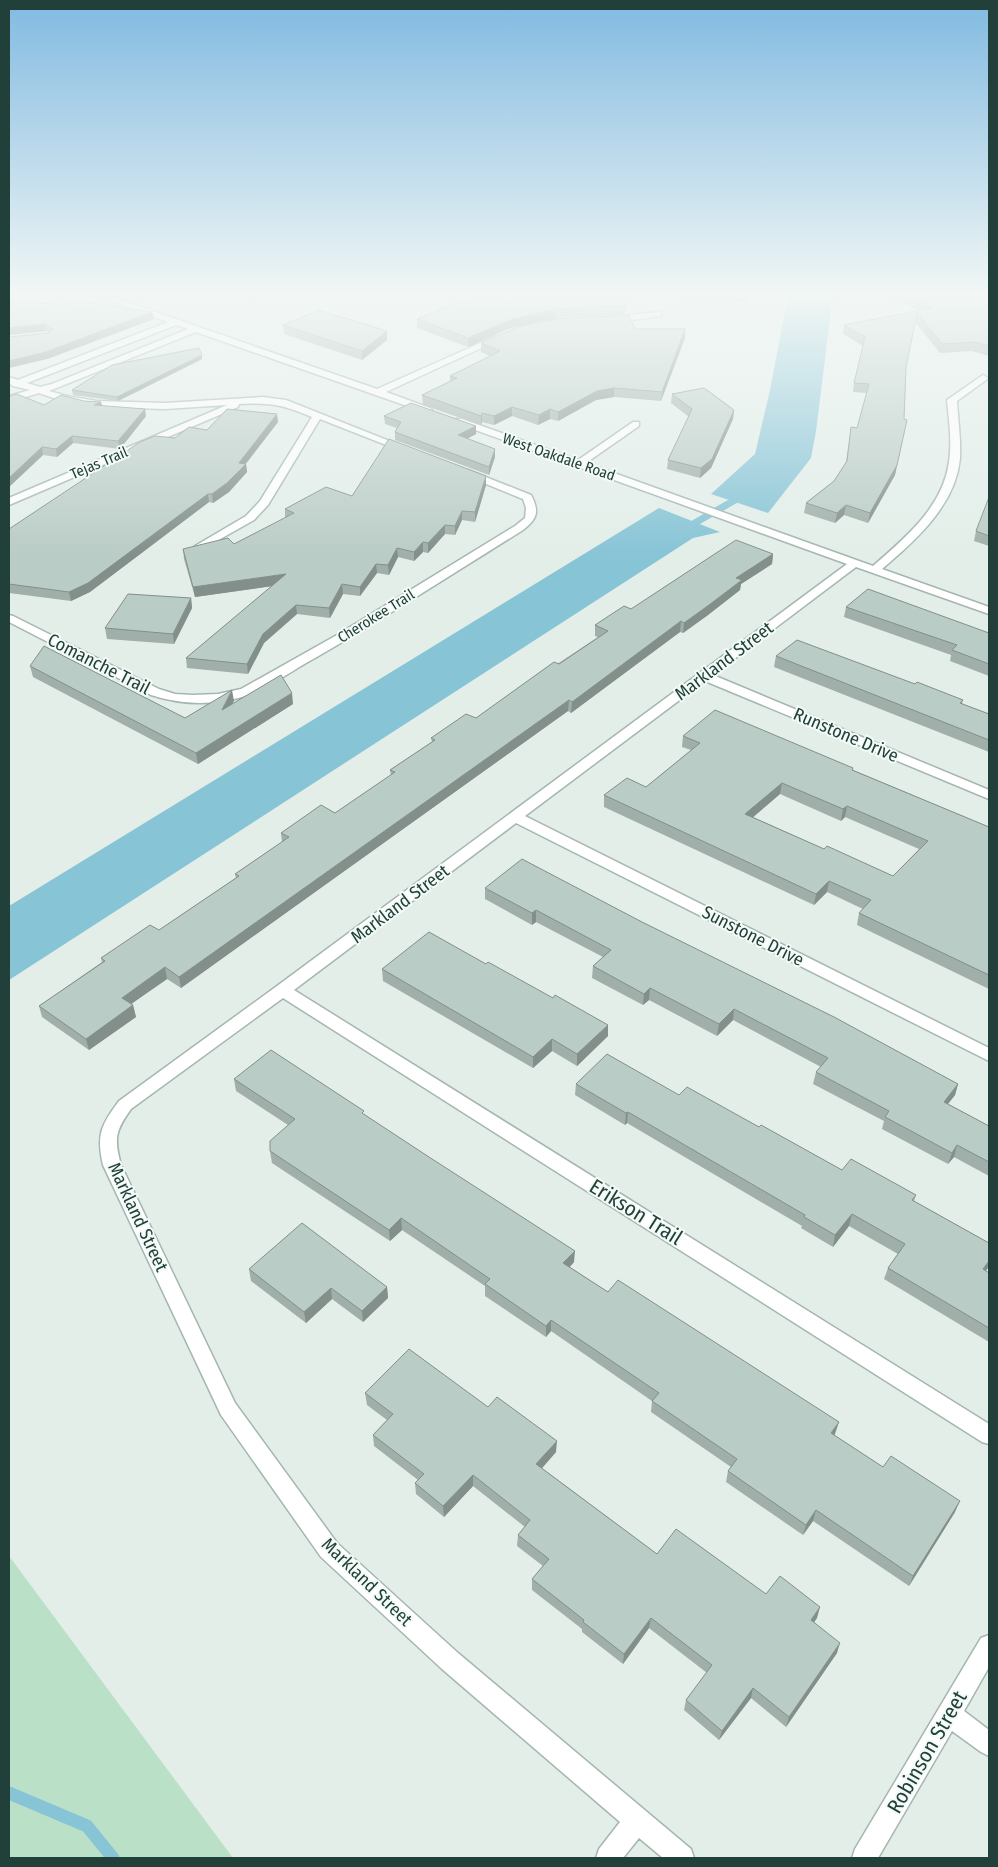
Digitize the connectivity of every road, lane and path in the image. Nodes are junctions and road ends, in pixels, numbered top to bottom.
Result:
1 (12, 382) edge
2 (61, 382) edge
3 (346, 382) edge
4 (401, 382) edge
5 (977, 382) edge
6 (38, 391) junction
7 (377, 393) junction
8 (9, 399) edge
9 (245, 400) junction
10 (432, 412) edge
11 (318, 416) junction
12 (450, 419) edge
13 (636, 424) dead end
14 (417, 454) edge
15 (579, 464) junction
16 (462, 471) edge
17 (9, 502) edge
18 (199, 548) edge
19 (855, 563) junction
20 (874, 570) junction
21 (989, 611) edge
22 (9, 618) edge
23 (704, 676) junction
24 (193, 698) joint
25 (989, 795) edge
26 (516, 817) junction
27 (283, 990) junction
28 (989, 1055) edge
29 (989, 1435) edge
30 (989, 1646) edge
31 (949, 1714) junction
32 (989, 1744) edge
33 (637, 1820) junction
34 (608, 1858) edge
35 (682, 1858) edge
36 (864, 1858) edge

1 - 6 street
2 - 6 street
3 - 7 street
4 - 7 street
5 - 20 street
6 - 8 street
6 - 9 street
7 - 10 street
9 - 11 street
9 - 17 street, Tejas Trail
11 - 14 street
11 - 18 street
12 - 15 street, West Oakdale Road
13 - 15 street
15 - 19 street, West Oakdale Road
16 - 24 street, Cherokee Trail
19 - 20 street, West Oakdale Road
19 - 23 street, Markland Street
20 - 21 street, West Oakdale Road
22 - 24 street, Comanche Trail
23 - 25 street, Runstone Drive
23 - 26 street, Markland Street
26 - 27 street, Markland Street
26 - 28 street, Sunstone Drive
27 - 29 street, Erikson Trail
27 - 33 street, Markland Street
30 - 31 street, Robinson Street
31 - 32 street
31 - 36 street, Robinson Street
33 - 34 street
33 - 35 street, Markland Street

